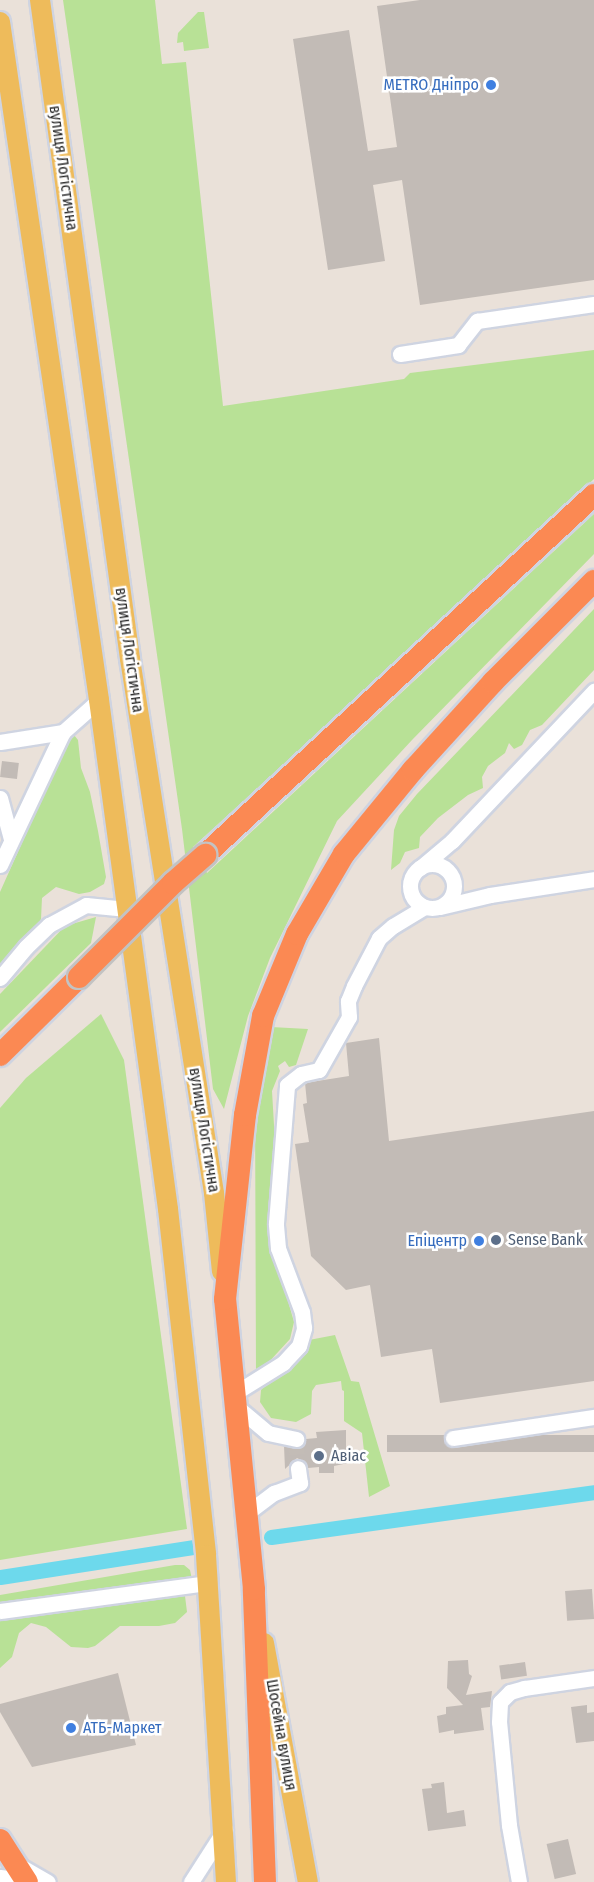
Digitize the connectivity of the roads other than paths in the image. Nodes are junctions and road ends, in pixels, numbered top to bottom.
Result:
1 (40, 0) edge
2 (0, 22) edge
3 (594, 304) edge
4 (400, 354) dead end
5 (594, 495) edge
6 (594, 581) edge
7 (594, 691) edge
8 (99, 700) junction
9 (63, 732) junction
10 (0, 742) edge
11 (0, 798) edge
12 (11, 839) junction
13 (452, 841) junction
14 (0, 865) edge
15 (420, 868) junction
16 (453, 878) junction
17 (594, 879) edge
18 (490, 895) junction
19 (433, 907) junction
20 (127, 909) junction
21 (0, 978) edge
22 (0, 1055) edge
23 (225, 1299) junction
24 (236, 1400) junction
25 (594, 1416) edge
26 (453, 1438) dead end
27 (296, 1439) dead end
28 (298, 1468) tunnel mouth
29 (247, 1512) junction
30 (208, 1583) junction
31 (254, 1589) junction
32 (0, 1611) edge
33 (594, 1678) edge
34 (225, 1829) junction
35 (0, 1840) edge
36 (23, 1877) edge
37 (191, 1882) edge
38 (226, 1882) edge
39 (265, 1882) edge
40 (308, 1882) edge
41 (519, 1882) edge

1 - 23 main road, вулиця Логістична
2 - 8 main road
3 - 4 street
5 - 22 highway, bridge
6 - 23 highway
7 - 13 street
8 - 9 street
8 - 20 main road
9 - 10 street
9 - 12 street
11 - 12 street
12 - 14 street
13 - 15 street
13 - 16 street
15 - 16 street
15 - 19 street
16 - 18 street
16 - 19 street
17 - 18 street
18 - 19 street
19 - 24 street
20 - 21 street
20 - 30 main road
23 - 24 highway
24 - 27 street
24 - 29 highway
25 - 26 street
28 - 29 street
29 - 31 highway
30 - 32 street
30 - 34 main road
31 - 39 highway
31 - 40 main road, Шосейна вулиця
33 - 41 street
34 - 37 street
34 - 38 main road
35 - 36 highway

